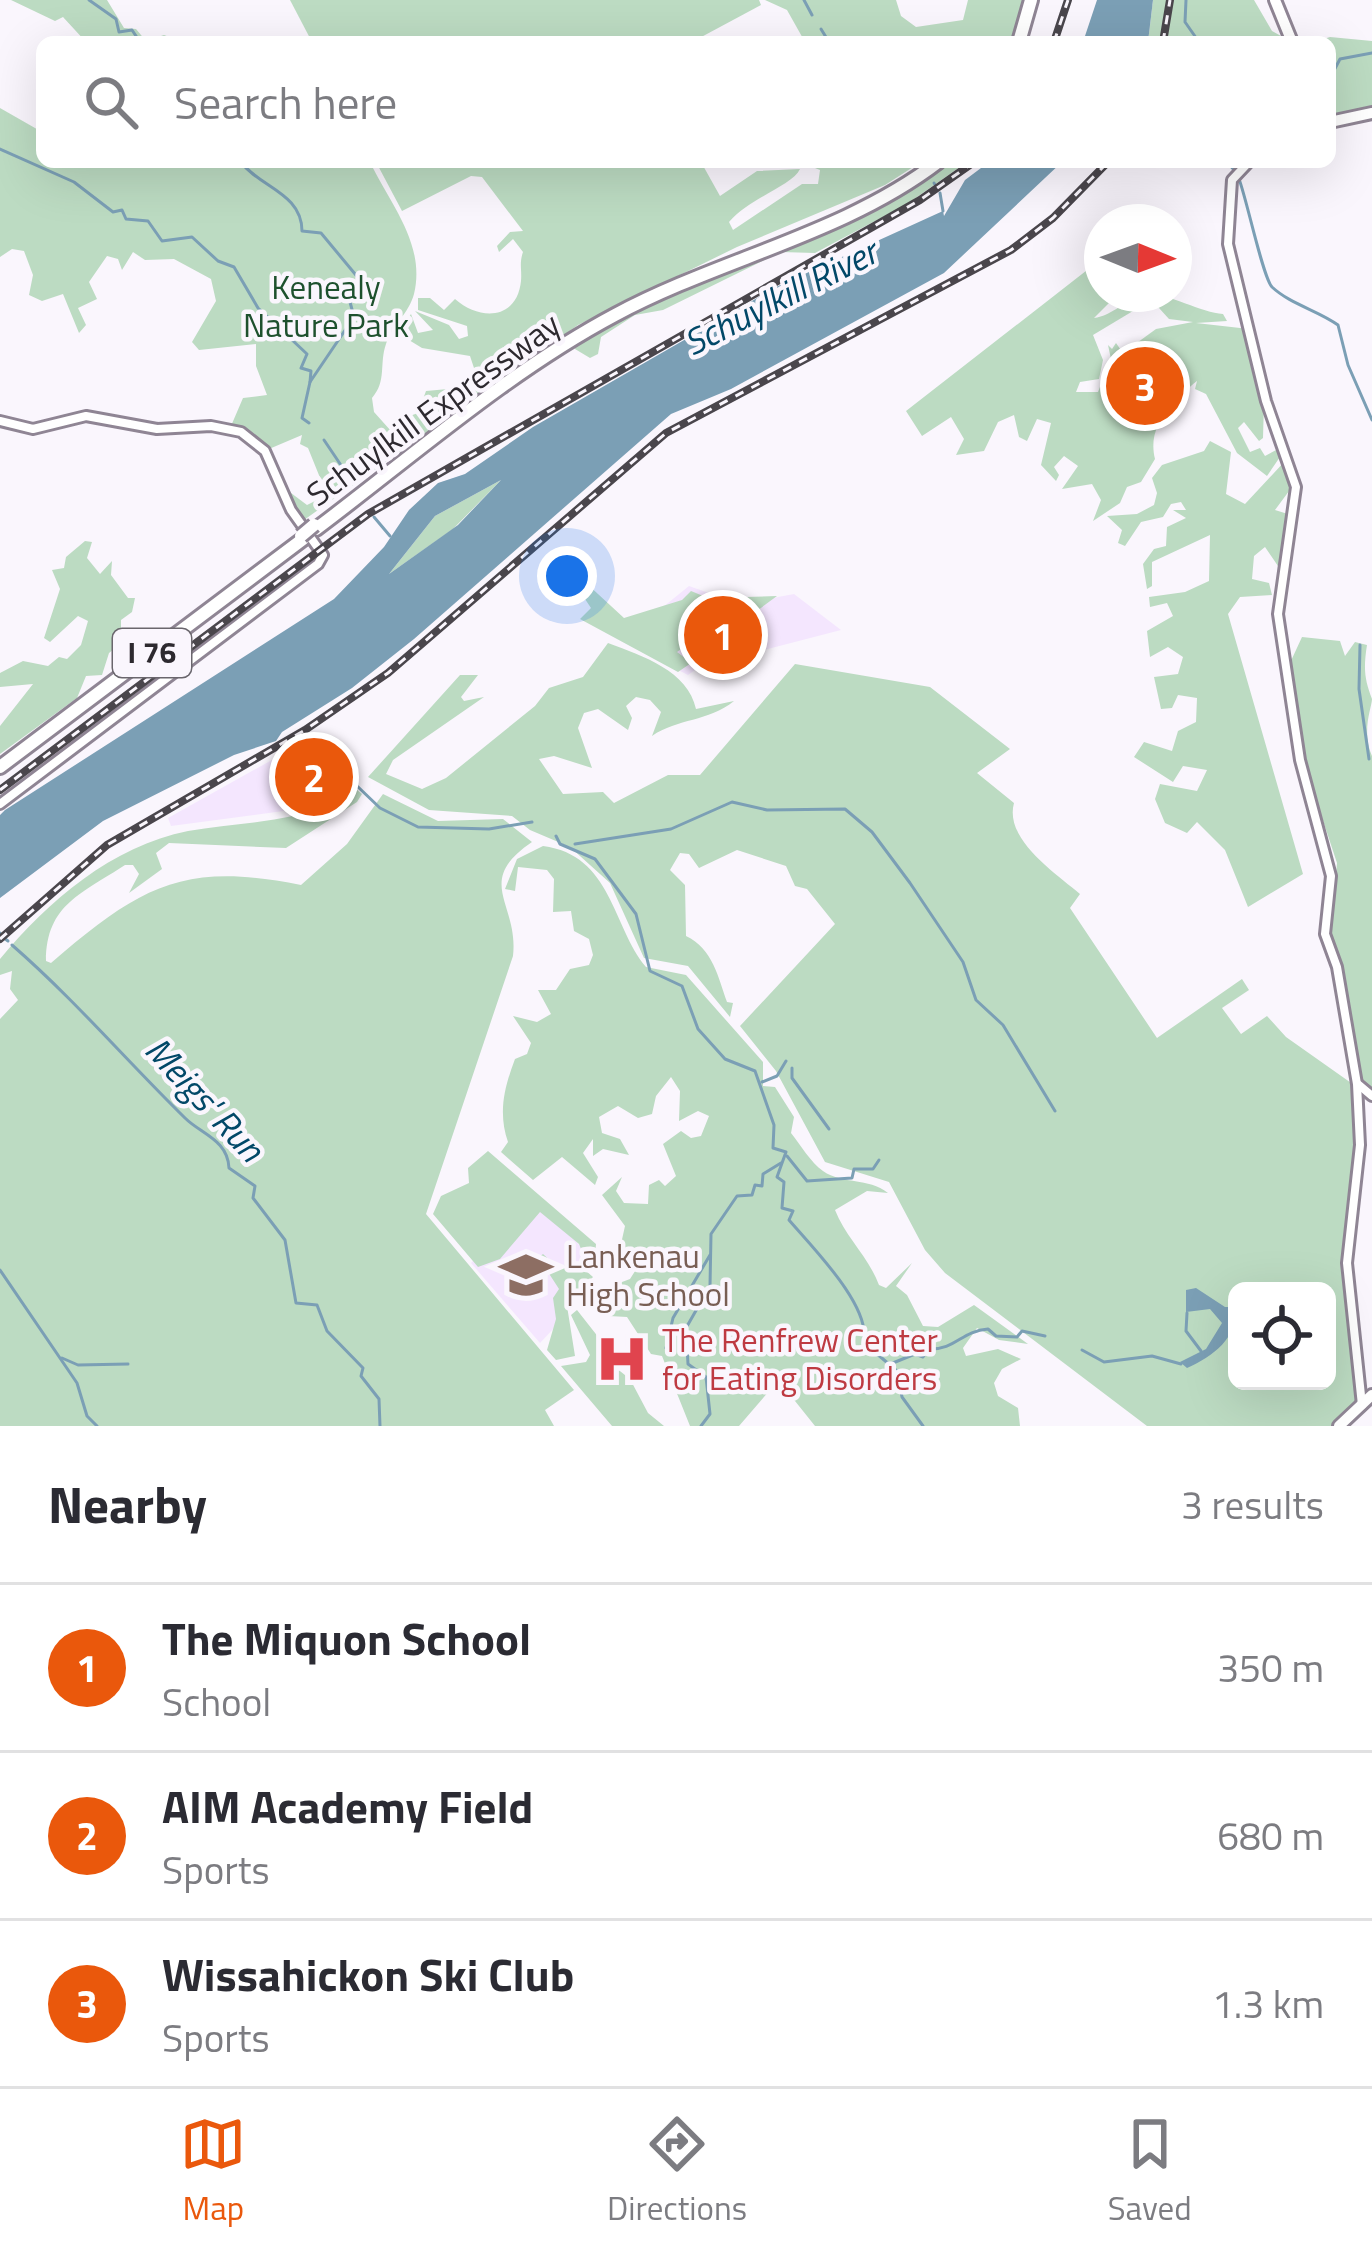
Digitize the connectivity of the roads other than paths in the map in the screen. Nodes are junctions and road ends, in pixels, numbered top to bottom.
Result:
1 (1032, 0) edge
2 (1275, 0) edge
3 (1023, 36) edge
4 (1290, 36) edge
5 (1372, 113) edge
6 (1336, 121) edge
7 (924, 168) edge
8 (1242, 168) edge
9 (0, 422) edge
10 (0, 764) edge
11 (0, 804) edge
12 (1358, 1084) junction
13 (1372, 1096) edge
14 (1367, 1400) edge
15 (1339, 1426) edge

1 - 3 highway
2 - 4 main road
5 - 6 main road
7 - 10 highway, Schuylkill Expressway / I 76, bridge
8 - 12 street
9 - 11 street
12 - 13 street
12 - 14 street
14 - 15 main road

